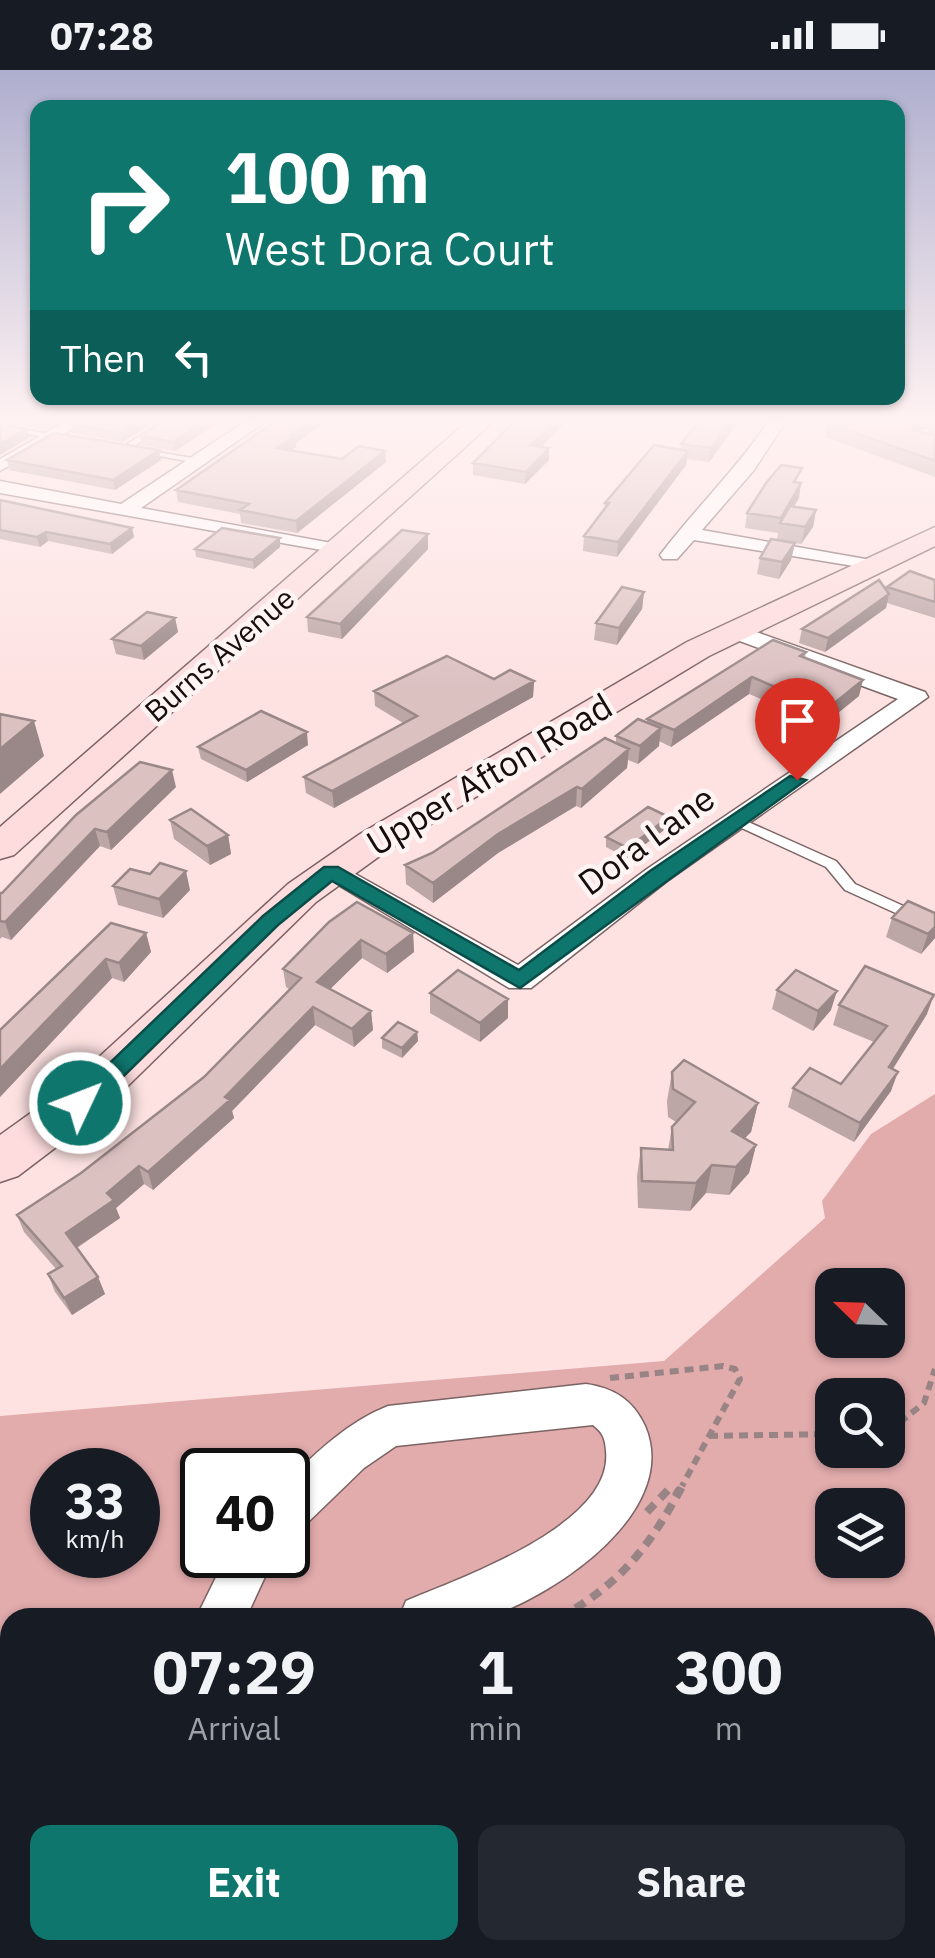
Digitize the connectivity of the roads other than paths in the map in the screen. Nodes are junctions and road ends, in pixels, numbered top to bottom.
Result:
1 (120, 509) edge
2 (383, 509) edge
3 (709, 509) edge
4 (125, 510) joint
5 (686, 533) junction
6 (935, 535) edge
7 (337, 550) junction
8 (670, 554) dead end
9 (871, 566) junction
10 (734, 631) junction
11 (737, 821) junction
12 (0, 847) edge
13 (331, 872) junction
14 (931, 924) edge
15 (0, 1162) edge
16 (310, 1489) edge
17 (240, 1578) edge
18 (225, 1608) edge
19 (445, 1608) edge

1 - 4 street
2 - 7 street, Burns Avenue
3 - 5 street
4 - 7 street
5 - 8 street
5 - 9 street
6 - 9 street, Upper Afton Road
7 - 12 street, Burns Avenue
9 - 10 street, Upper Afton Road
10 - 11 street, Dora Lane
10 - 13 street, Upper Afton Road
11 - 13 street, Dora Lane
11 - 14 lane
13 - 15 street, Upper Afton Road
16 - 19 street
17 - 18 street

